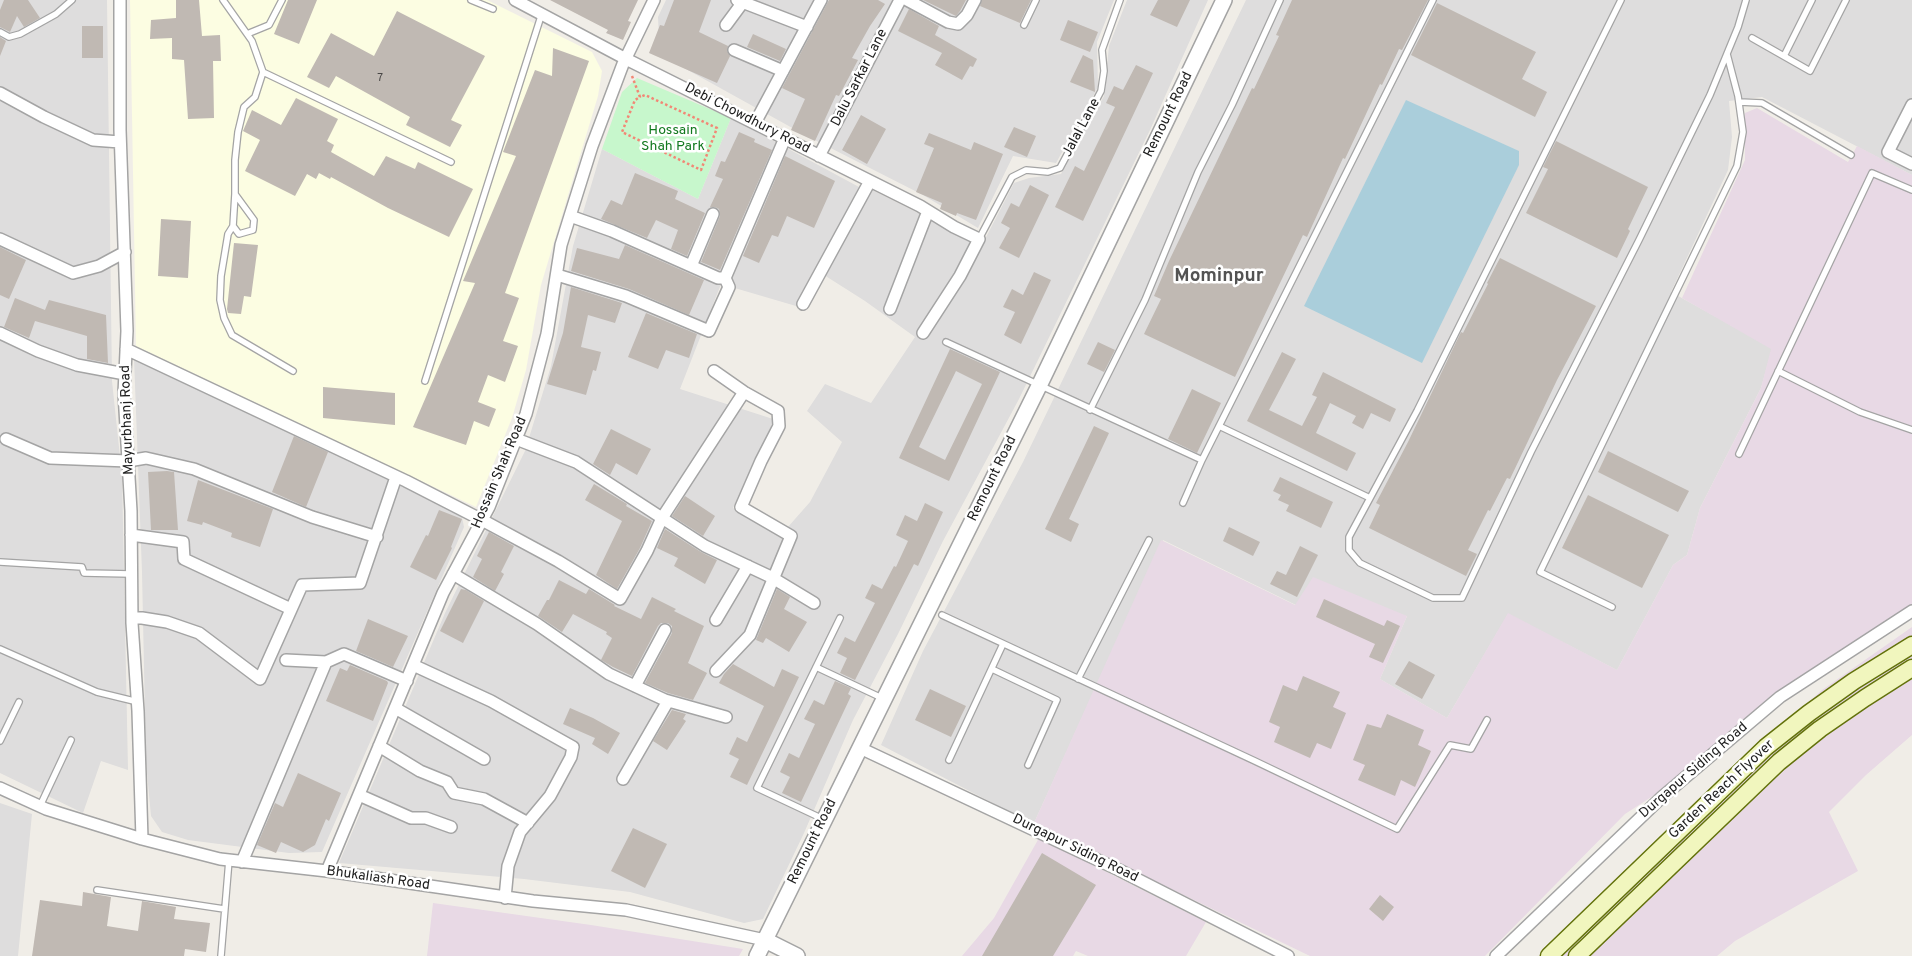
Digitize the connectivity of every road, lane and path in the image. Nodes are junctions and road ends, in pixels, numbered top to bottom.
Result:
1 (72, 0) edge
2 (120, 0) edge
3 (223, 0) edge
4 (282, 0) edge
5 (471, 0) edge
6 (515, 0) edge
7 (654, 0) edge
8 (821, 0) edge
9 (900, 0) edge
10 (907, 0) edge
11 (976, 0) edge
12 (1036, 0) edge
13 (1120, 0) edge
14 (1224, 0) edge
15 (1280, 0) edge
16 (1434, 0) edge
17 (1621, 0) edge
18 (1746, 0) edge
19 (1812, 0) edge
20 (1846, 0) edge
21 (740, 1) edge
22 (493, 9) dead end
23 (542, 13) junction
24 (726, 25) dead end
25 (1024, 25) dead end
26 (807, 27) junction
27 (0, 32) edge
28 (247, 34) junction
29 (1752, 38) dead end
30 (734, 50) dead end
31 (1727, 53) junction
32 (1784, 56) junction
33 (626, 58) junction
34 (784, 71) junction
35 (263, 72) junction
36 (0, 93) edge
37 (640, 97) junction
38 (1739, 102) junction
39 (1912, 105) edge
40 (755, 123) junction
41 (785, 138) junction
42 (120, 142) junction
43 (1851, 155) dead end
44 (819, 156) junction
45 (452, 162) dead end
46 (1912, 164) edge
47 (870, 181) junction
48 (1912, 190) edge
49 (235, 194) junction
50 (928, 211) junction
51 (713, 214) dead end
52 (570, 216) junction
53 (233, 226) junction
54 (0, 239) edge
55 (979, 239) junction
56 (125, 252) junction
57 (691, 266) junction
58 (557, 275) junction
59 (725, 278) junction
60 (803, 304) dead end
61 (890, 308) dead end
62 (0, 333) edge
63 (923, 333) dead end
64 (946, 342) dead end
65 (126, 349) junction
66 (293, 371) dead end
67 (714, 371) dead end
68 (1778, 371) junction
69 (125, 374) junction
70 (425, 381) dead end
71 (1039, 386) junction
72 (744, 392) junction
73 (1090, 410) junction
74 (1219, 426) junction
75 (1912, 430) edge
76 (6, 439) dead end
77 (516, 440) junction
78 (1739, 454) dead end
79 (128, 460) junction
80 (1202, 460) junction
81 (396, 477) junction
82 (1370, 498) junction
83 (1184, 503) dead end
84 (662, 518) junction
85 (482, 520) junction
86 (131, 535) junction
87 (377, 537) junction
88 (1149, 540) dead end
89 (0, 562) edge
90 (748, 566) junction
91 (131, 574) junction
92 (453, 574) junction
93 (774, 579) junction
94 (814, 603) dead end
95 (1612, 607) dead end
96 (291, 609) junction
97 (1912, 611) edge
98 (942, 615) dead end
99 (132, 618) junction
100 (840, 618) dead end
101 (716, 620) dead end
102 (666, 630) dead end
103 (1004, 644) junction
104 (1912, 645) edge
105 (0, 649) edge
106 (286, 660) dead end
107 (326, 662) junction
108 (413, 665) junction
109 (816, 667) junction
110 (1912, 668) edge
111 (992, 669) junction
112 (716, 672) dead end
113 (1078, 679) junction
114 (407, 681) junction
115 (635, 686) junction
116 (884, 699) junction
117 (668, 701) junction
118 (19, 702) dead end
119 (138, 702) junction
120 (395, 708) junction
121 (726, 717) dead end
122 (1487, 720) dead end
123 (71, 740) dead end
124 (0, 741) edge
125 (380, 746) junction
126 (860, 748) junction
127 (484, 759) dead end
128 (948, 760) dead end
129 (1028, 765) dead end
130 (623, 780) dead end
131 (0, 788) edge
132 (359, 795) junction
133 (40, 806) junction
134 (824, 820) junction
135 (528, 823) junction
136 (451, 828) dead end
137 (142, 839) junction
138 (228, 860) junction
139 (242, 862) junction
140 (327, 871) junction
141 (98, 890) dead end
142 (505, 898) junction
143 (224, 909) junction
144 (765, 940) junction
145 (221, 956) edge
146 (757, 956) edge
147 (797, 956) edge
148 (1288, 956) edge
149 (1496, 956) edge
150 (1549, 956) edge
151 (1577, 956) edge

1 - 27 lane
2 - 42 street, Mayurbhanj Road
3 - 28 lane
4 - 28 lane
5 - 22 lane
6 - 23 street, Debi Chowdhury Road
7 - 33 street, Hossain Shah Road
8 - 26 street
9 - 44 street, Dalu Sarkar Lane
10 - 11 street
12 - 25 lane
13 - 55 lane, Jalal Lane
14 - 71 street, Remount Road
15 - 73 lane
16 - 74 lane
17 - 82 lane
18 - 31 lane
19 - 32 lane
20 - 32 lane
21 - 24 street
21 - 26 street
23 - 33 street, Debi Chowdhury Road
23 - 70 lane
26 - 34 street
28 - 35 lane
29 - 32 lane
30 - 34 street
31 - 38 lane
31 - 82 lane
33 - 37 path
33 - 40 street, Debi Chowdhury Road
33 - 52 street, Hossain Shah Road
34 - 40 street
35 - 45 lane
35 - 49 lane
36 - 42 street
37 - 37 path
38 - 43 lane
38 - 95 lane
39 - 46 street
40 - 41 street, Debi Chowdhury Road
41 - 44 street, Debi Chowdhury Road
41 - 59 street
42 - 56 street, Mayurbhanj Road
44 - 47 street, Debi Chowdhury Road
47 - 50 street, Debi Chowdhury Road
47 - 60 street
48 - 68 lane
49 - 53 lane
49 - 53 lane
50 - 55 street, Debi Chowdhury Road
50 - 61 street
51 - 57 street
52 - 57 street
52 - 58 street, Hossain Shah Road
53 - 66 lane
54 - 56 street
55 - 63 street
56 - 65 street, Mayurbhanj Road
57 - 59 street
58 - 59 street
58 - 77 street, Hossain Shah Road
62 - 69 street
64 - 71 lane
65 - 69 street, Mayurbhanj Road
65 - 81 street
67 - 72 street
68 - 75 lane
68 - 78 lane
69 - 79 street, Mayurbhanj Road
71 - 73 lane
71 - 116 street, Remount Road
72 - 84 street
72 - 93 street
73 - 80 lane
74 - 80 lane
74 - 82 lane
76 - 79 street
77 - 84 street
77 - 85 street, Hossain Shah Road
79 - 86 street, Mayurbhanj Road
79 - 87 street
80 - 83 lane
81 - 85 street
81 - 87 street
84 - 85 street
84 - 90 street
85 - 92 street, Hossain Shah Road
86 - 91 street, Mayurbhanj Road
86 - 96 street
87 - 96 street
88 - 113 lane
89 - 91 lane
90 - 93 street
90 - 101 street
91 - 99 street, Mayurbhanj Road
92 - 108 street, Hossain Shah Road
92 - 115 street
93 - 94 street
93 - 112 street
96 - 99 street
97 - 149 street, Durgapur Siding Road
98 - 103 lane
99 - 119 street, Mayurbhanj Road
100 - 109 lane
102 - 115 street
103 - 111 lane
103 - 113 lane
104 - 150 main road, Garden Reach Flyover
105 - 119 lane
106 - 107 street
107 - 114 street
107 - 139 street
108 - 114 street, Hossain Shah Road
108 - 135 street
109 - 116 lane
109 - 134 lane
110 - 151 main road, Garden Reach Flyover
111 - 128 lane
111 - 129 lane
113 - 122 lane
114 - 120 street, Hossain Shah Road
115 - 117 street
116 - 126 street, Remount Road
117 - 121 street
117 - 130 street
118 - 124 lane
119 - 137 street, Mayurbhanj Road
120 - 125 street, Hossain Shah Road
120 - 127 street
123 - 133 lane
125 - 132 street, Hossain Shah Road
125 - 135 street
126 - 134 street, Remount Road
126 - 148 street, Durgapur Siding Road
131 - 133 street, Bhukaliash Road
132 - 136 street
132 - 140 street, Hossain Shah Road
133 - 137 street, Bhukaliash Road
134 - 144 street, Remount Road
135 - 142 street
137 - 138 street, Bhukaliash Road
138 - 139 street, Bhukaliash Road
138 - 143 lane
139 - 140 street, Bhukaliash Road
140 - 142 street, Bhukaliash Road
141 - 143 lane
142 - 144 street, Bhukaliash Road
143 - 145 lane
144 - 146 street, Remount Road
144 - 147 street

